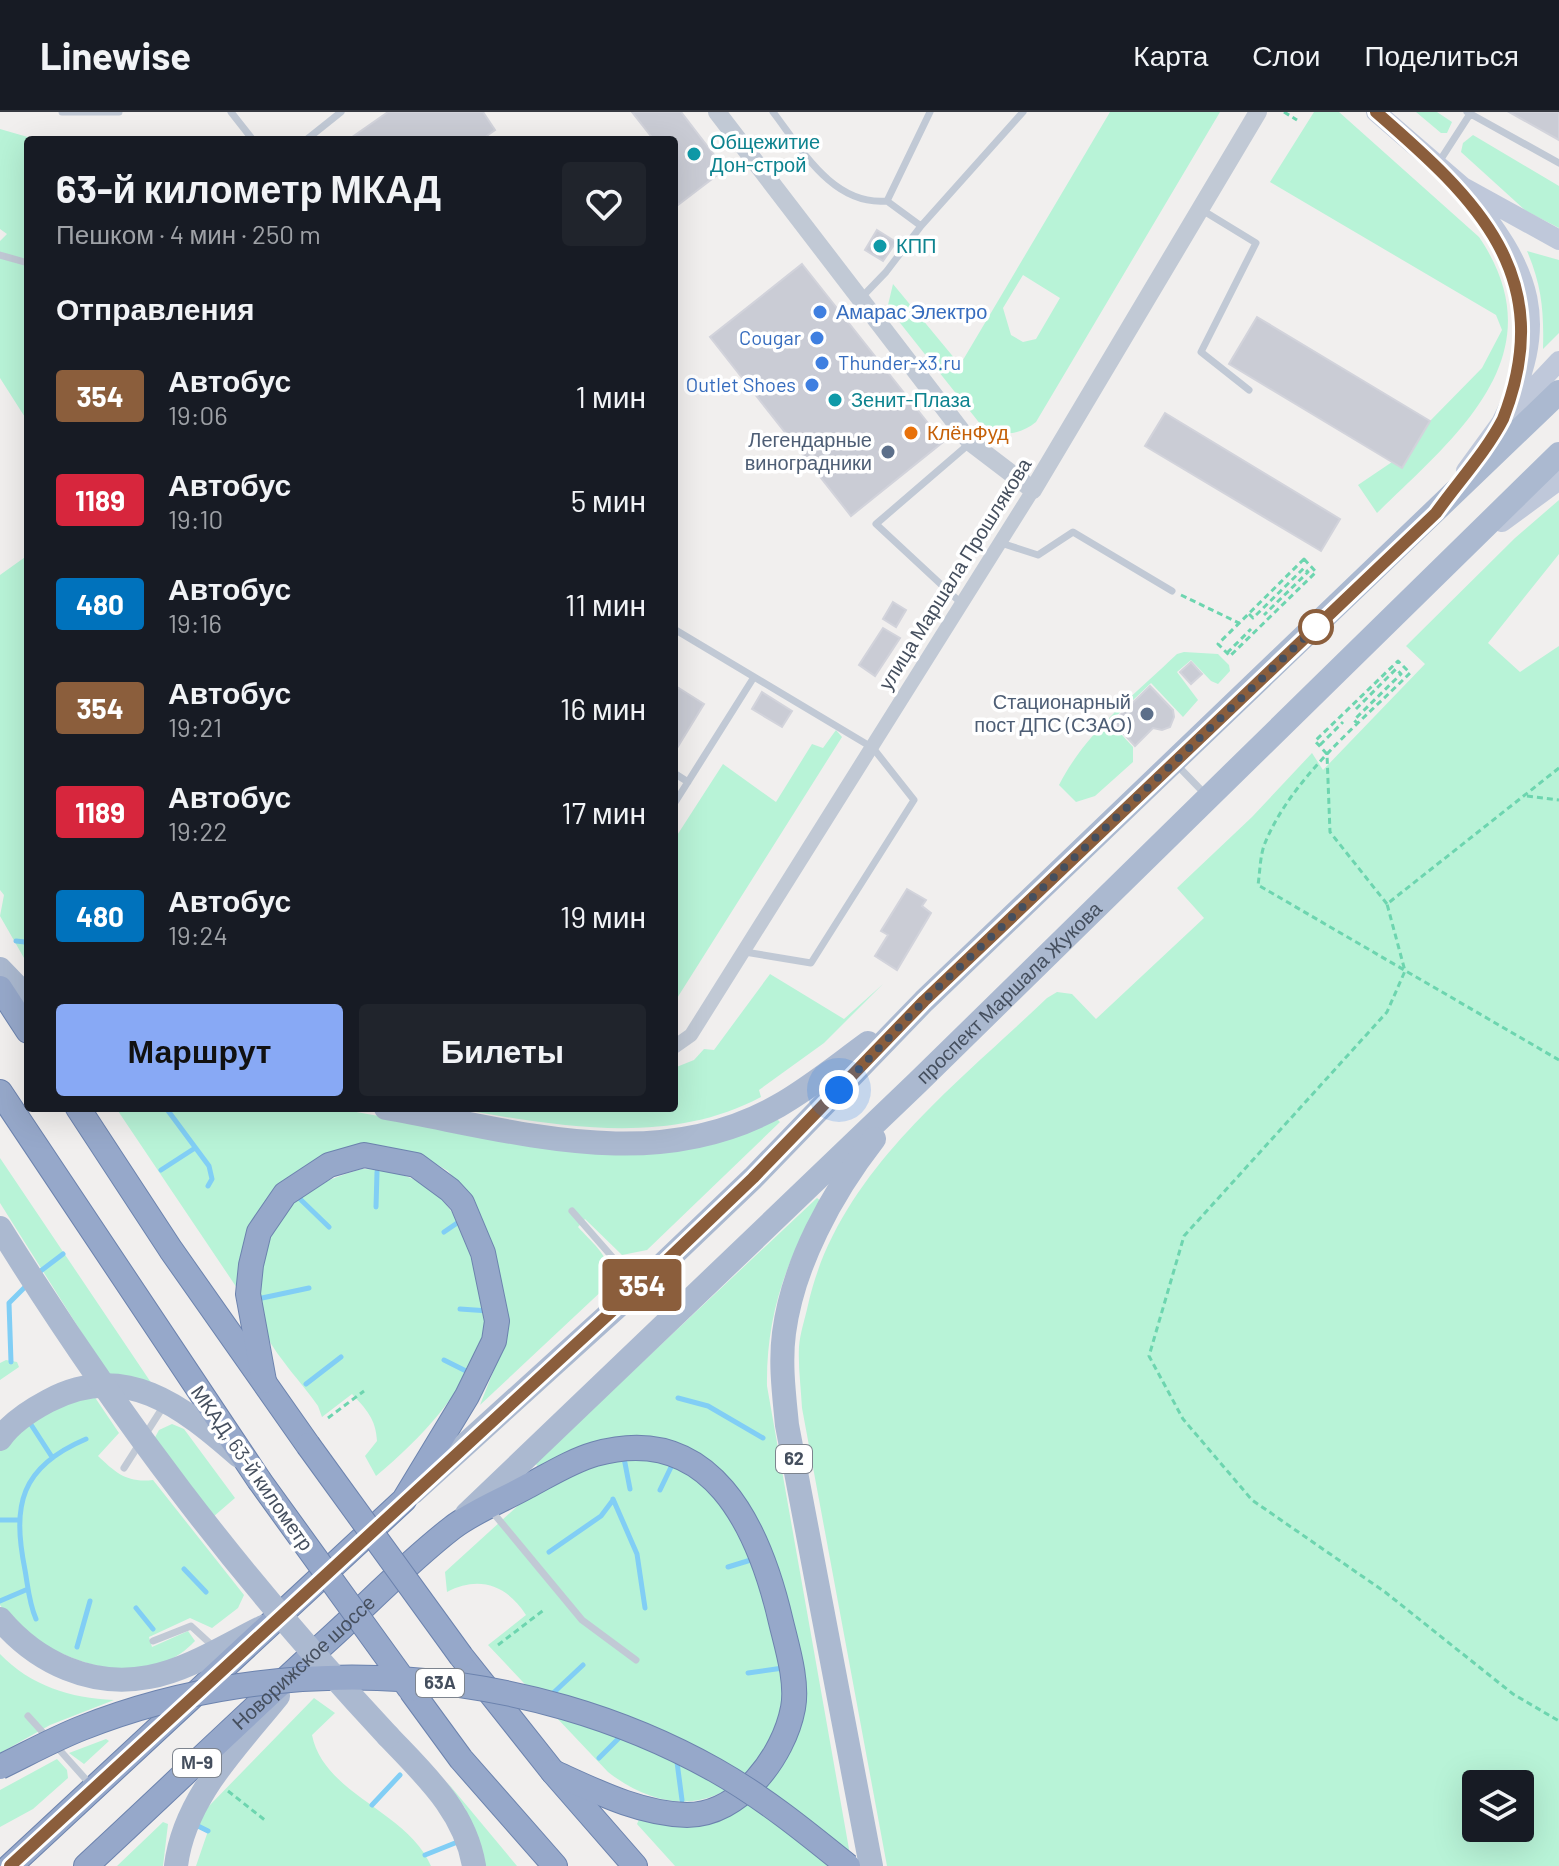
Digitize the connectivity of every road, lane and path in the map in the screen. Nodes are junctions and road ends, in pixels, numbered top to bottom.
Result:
1 (62, 112) edge
2 (119, 112) edge
3 (231, 112) edge
4 (341, 112) edge
5 (717, 112) edge
6 (773, 112) edge
7 (930, 112) edge
8 (1023, 112) edge
9 (1258, 112) edge
10 (1284, 112) edge
11 (1376, 112) edge
12 (1469, 113) edge
13 (1297, 120) dead end
14 (250, 136) edge
15 (311, 136) edge
16 (1559, 163) edge
17 (1437, 165) junction
18 (1463, 187) junction
19 (887, 201) junction
20 (1200, 209) junction
21 (921, 226) junction
22 (1559, 240) edge
23 (0, 255) edge
24 (24, 262) edge
25 (858, 301) junction
26 (1559, 361) edge
27 (1249, 390) dead end
28 (1559, 392) edge
29 (1501, 423) junction
30 (970, 442) junction
31 (1559, 454) edge
32 (1559, 480) edge
33 (1033, 490) junction
34 (1436, 513) junction
35 (1001, 543) junction
36 (1469, 545) junction
37 (1172, 591) joint
38 (963, 605) junction
39 (1249, 614) junction
40 (1264, 615) dead end
41 (1239, 623) junction
42 (1251, 629) dead end
43 (678, 631) edge
44 (1227, 653) junction
45 (754, 677) junction
46 (1356, 709) dead end
47 (1343, 722) dead end
48 (1358, 724) junction
49 (1319, 746) junction
50 (873, 748) junction
51 (1327, 754) junction
52 (1175, 762) junction
53 (1559, 768) edge
54 (678, 776) edge
55 (688, 782) junction
56 (1527, 796) junction
57 (678, 798) edge
58 (1209, 798) junction
59 (1559, 800) edge
60 (1387, 904) junction
61 (743, 952) junction
62 (0, 969) edge
63 (1405, 971) junction
64 (0, 988) edge
65 (24, 994) edge
66 (924, 1001) junction
67 (24, 1025) edge
68 (678, 1044) edge
69 (1559, 1060) edge
70 (918, 1082) junction
71 (0, 1092) edge
72 (81, 1112) edge
73 (410, 1112) edge
74 (572, 1211) dead end
75 (0, 1228) edge
76 (639, 1287) junction
77 (264, 1381) junction
78 (364, 1391) dead end
79 (165, 1401) junction
80 (328, 1418) dead end
81 (0, 1439) edge
82 (124, 1468) dead end
83 (252, 1471) junction
84 (404, 1500) junction
85 (488, 1508) junction
86 (453, 1527) junction
87 (545, 1609) dead end
88 (280, 1618) junction
89 (0, 1619) edge
90 (153, 1641) dead end
91 (498, 1645) dead end
92 (217, 1649) junction
93 (308, 1659) junction
94 (636, 1660) dead end
95 (28, 1716) dead end
96 (1559, 1721) edge
97 (0, 1767) edge
98 (553, 1772) junction
99 (213, 1779) junction
100 (95, 1788) junction
101 (266, 1821) dead end
102 (547, 1861) edge
103 (10, 1866) edge
104 (86, 1866) edge
105 (176, 1866) edge
106 (474, 1866) edge
107 (635, 1866) edge
108 (848, 1866) edge
109 (871, 1866) edge

1 - 2 lane
3 - 14 lane
4 - 15 lane
5 - 25 street
6 - 19 lane
7 - 19 lane
8 - 21 lane
9 - 20 street, улица Маршала Прошлякова
10 - 13 path
11 - 17 main road
12 - 16 lane
12 - 17 lane
17 - 18 main road
18 - 22 main road
18 - 29 main road
19 - 21 lane
20 - 27 lane
20 - 33 street, улица Маршала Прошлякова
21 - 25 lane
23 - 24 lane
25 - 30 street
26 - 29 main road
28 - 34 main road
29 - 34 main road
30 - 33 street
30 - 38 lane
31 - 36 main road, проспект Маршала Жукова
32 - 36 main road
33 - 35 street, улица Маршала Прошлякова
34 - 52 main road
35 - 37 lane
35 - 38 street, улица Маршала Прошлякова
36 - 58 main road, проспект Маршала Жукова
37 - 41 path
38 - 50 street, улица Маршала Прошлякова
39 - 40 path
39 - 41 path
39 - 44 path
41 - 44 path
42 - 44 path
43 - 45 lane
45 - 50 lane
45 - 55 lane
46 - 48 path
47 - 49 path
48 - 49 path
48 - 51 path
49 - 51 path
50 - 61 street, улица Маршала Прошлякова
50 - 61 lane
51 - 60 path
51 - 63 path
52 - 58 lane
52 - 66 main road
53 - 56 path
54 - 55 lane
55 - 57 lane
56 - 59 path
56 - 60 path
58 - 70 main road, проспект Маршала Жукова
60 - 63 path
61 - 68 street, улица Маршала Прошлякова
62 - 65 main road
63 - 69 path
63 - 96 path
64 - 67 highway
66 - 73 main road
66 - 76 main road
70 - 86 main road, проспект Маршала Жукова
70 - 109 main road, 62
71 - 83 highway, МКАД, 63-й километр
72 - 77 highway
74 - 76 lane
75 - 106 main road, bridge
76 - 84 main road
77 - 84 highway
77 - 98 highway, bridge
78 - 80 path
79 - 81 main road
79 - 82 lane
79 - 83 main road
83 - 102 highway, МКАД, 63-й километр, bridge
84 - 88 highway, М-9
85 - 86 highway, Новорижское шоссе
85 - 94 lane
85 - 98 highway, Новорижское шоссе
86 - 93 highway, Новорижское шоссе / М-9
87 - 91 path
88 - 92 main road
88 - 100 highway, М-9
89 - 92 main road
90 - 92 lane
93 - 99 main road
93 - 104 highway, Новорижское шоссе / М-9
95 - 100 lane
97 - 108 highway, 63A, bridge
98 - 107 highway
99 - 101 path
99 - 105 main road
100 - 103 highway, М-9

